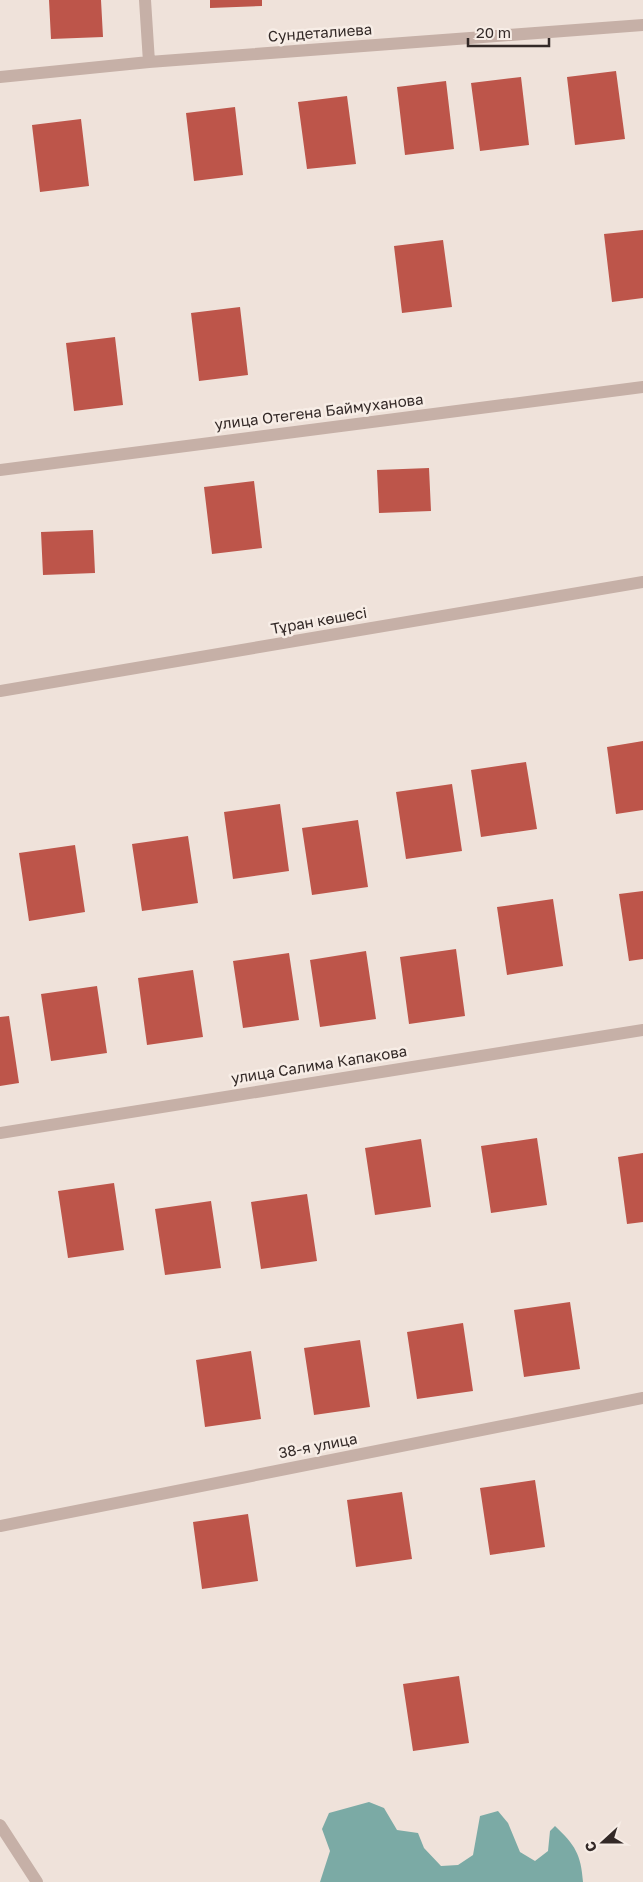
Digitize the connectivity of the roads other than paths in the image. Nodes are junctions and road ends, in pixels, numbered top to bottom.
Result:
1 (145, 0) edge
2 (643, 25) edge
3 (149, 62) junction
4 (0, 77) edge
5 (643, 386) edge
6 (0, 470) edge
7 (643, 582) edge
8 (0, 691) edge
9 (643, 1030) edge
10 (0, 1133) edge
11 (643, 1398) edge
12 (0, 1526) edge
13 (0, 1825) edge
14 (38, 1882) edge

1 - 3 street
2 - 3 street, Сундеталиева
3 - 4 street, Сундеталиева
5 - 6 street, улица Отегена Баймуханова
7 - 8 street, Тұран көшесі
9 - 10 street, улица Салима Капакова
11 - 12 street, 38-я улица
13 - 14 street

